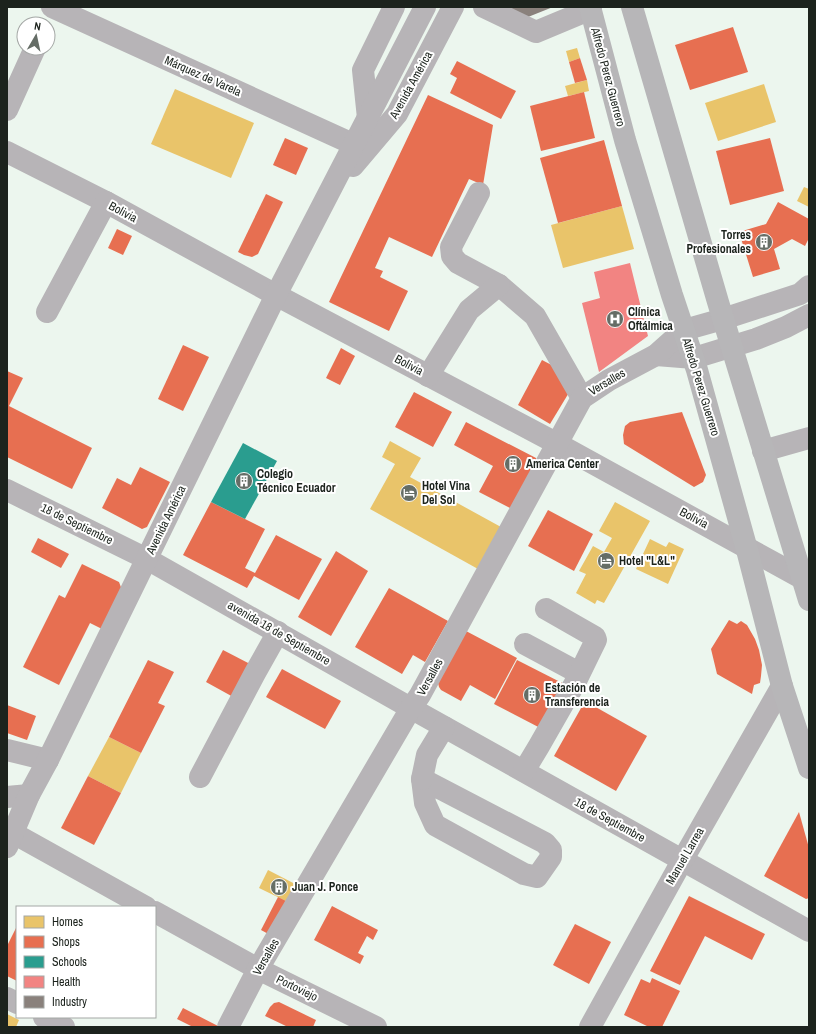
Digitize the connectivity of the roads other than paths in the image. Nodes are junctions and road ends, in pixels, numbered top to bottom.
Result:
1 (394, 7) edge
2 (425, 7) edge
3 (453, 7) edge
4 (484, 7) edge
5 (632, 7) edge
6 (591, 8) edge
7 (51, 13) edge
8 (31, 56) edge
9 (7, 110) edge
10 (368, 118) junction
11 (355, 144) junction
12 (7, 152) edge
13 (479, 193) dead end
14 (329, 194) junction
15 (106, 202) junction
16 (499, 285) junction
17 (809, 286) edge
18 (276, 295) junction
19 (47, 312) dead end
20 (809, 315) edge
21 (723, 319) junction
22 (684, 330) junction
23 (732, 346) junction
24 (656, 355) junction
25 (694, 358) junction
26 (428, 376) junction
27 (582, 398) junction
28 (809, 438) edge
29 (556, 443) junction
30 (763, 451) junction
31 (7, 490) edge
32 (746, 546) junction
33 (147, 559) junction
34 (805, 580) edge
35 (809, 600) edge
36 (546, 609) dead end
37 (278, 632) junction
38 (525, 644) dead end
39 (580, 673) junction
40 (782, 686) junction
41 (411, 708) junction
42 (444, 727) junction
43 (7, 750) edge
44 (48, 760) junction
45 (809, 768) edge
46 (524, 772) junction
47 (200, 777) dead end
48 (422, 779) junction
49 (30, 795) junction
50 (7, 797) edge
51 (10, 840) edge
52 (682, 861) junction
53 (144, 906) edge
54 (156, 913) edge
55 (809, 931) edge
56 (258, 969) junction
57 (7, 998) edge
58 (16, 1002) edge
59 (46, 1018) edge
60 (64, 1027) edge
61 (228, 1027) edge
62 (376, 1027) edge
63 (590, 1027) edge

1 - 10 street
2 - 10 street, Avenida América
3 - 14 street, Avenida América
4 - 6 street
5 - 21 main road
6 - 22 main road, Alfredo Perez Guerrero
7 - 11 street, Márquez de Varela
8 - 9 street
10 - 11 street, Avenida América
11 - 14 street, Avenida América
12 - 15 street, Bolivia
13 - 16 street
14 - 18 street, Avenida América
15 - 18 street, Bolivia
15 - 19 street
16 - 26 street
16 - 27 street
17 - 21 street, Versalles
18 - 26 street, Bolivia
18 - 33 street, Avenida América
20 - 23 street
21 - 22 street, Versalles
21 - 23 main road
22 - 24 street, Versalles
22 - 25 main road, Alfredo Perez Guerrero
23 - 25 street
23 - 30 main road
24 - 25 street
24 - 27 street, Versalles
25 - 32 main road, Alfredo Perez Guerrero
26 - 29 street, Bolivia
27 - 29 street, Versalles
28 - 30 street
29 - 32 street, Bolivia
29 - 41 street, Versalles
30 - 34 main road
31 - 33 street, 18 de Septiembre
32 - 34 street, Bolivia
32 - 40 main road, Alfredo Perez Guerrero
33 - 37 street, avenida 18 de Septiembre
33 - 44 street, Avenida América
34 - 35 main road
36 - 39 street
37 - 41 street, avenida 18 de Septiembre
37 - 47 street
38 - 39 street
39 - 46 street
40 - 45 main road, Alfredo Perez Guerrero
40 - 52 street, Manuel Larrea
41 - 42 street, 18 de Septiembre
41 - 56 street, Versalles
42 - 46 street, 18 de Septiembre
42 - 48 street
43 - 44 street
44 - 49 street, Avenida América
46 - 52 street, 18 de Septiembre
48 - 48 street
49 - 50 street
49 - 51 street, Avenida América
51 - 53 street
52 - 55 street, 18 de Septiembre
52 - 63 street, Manuel Larrea
54 - 56 street, Portoviejo
56 - 61 street, Versalles
56 - 62 street, Portoviejo
57 - 58 street
59 - 60 street

